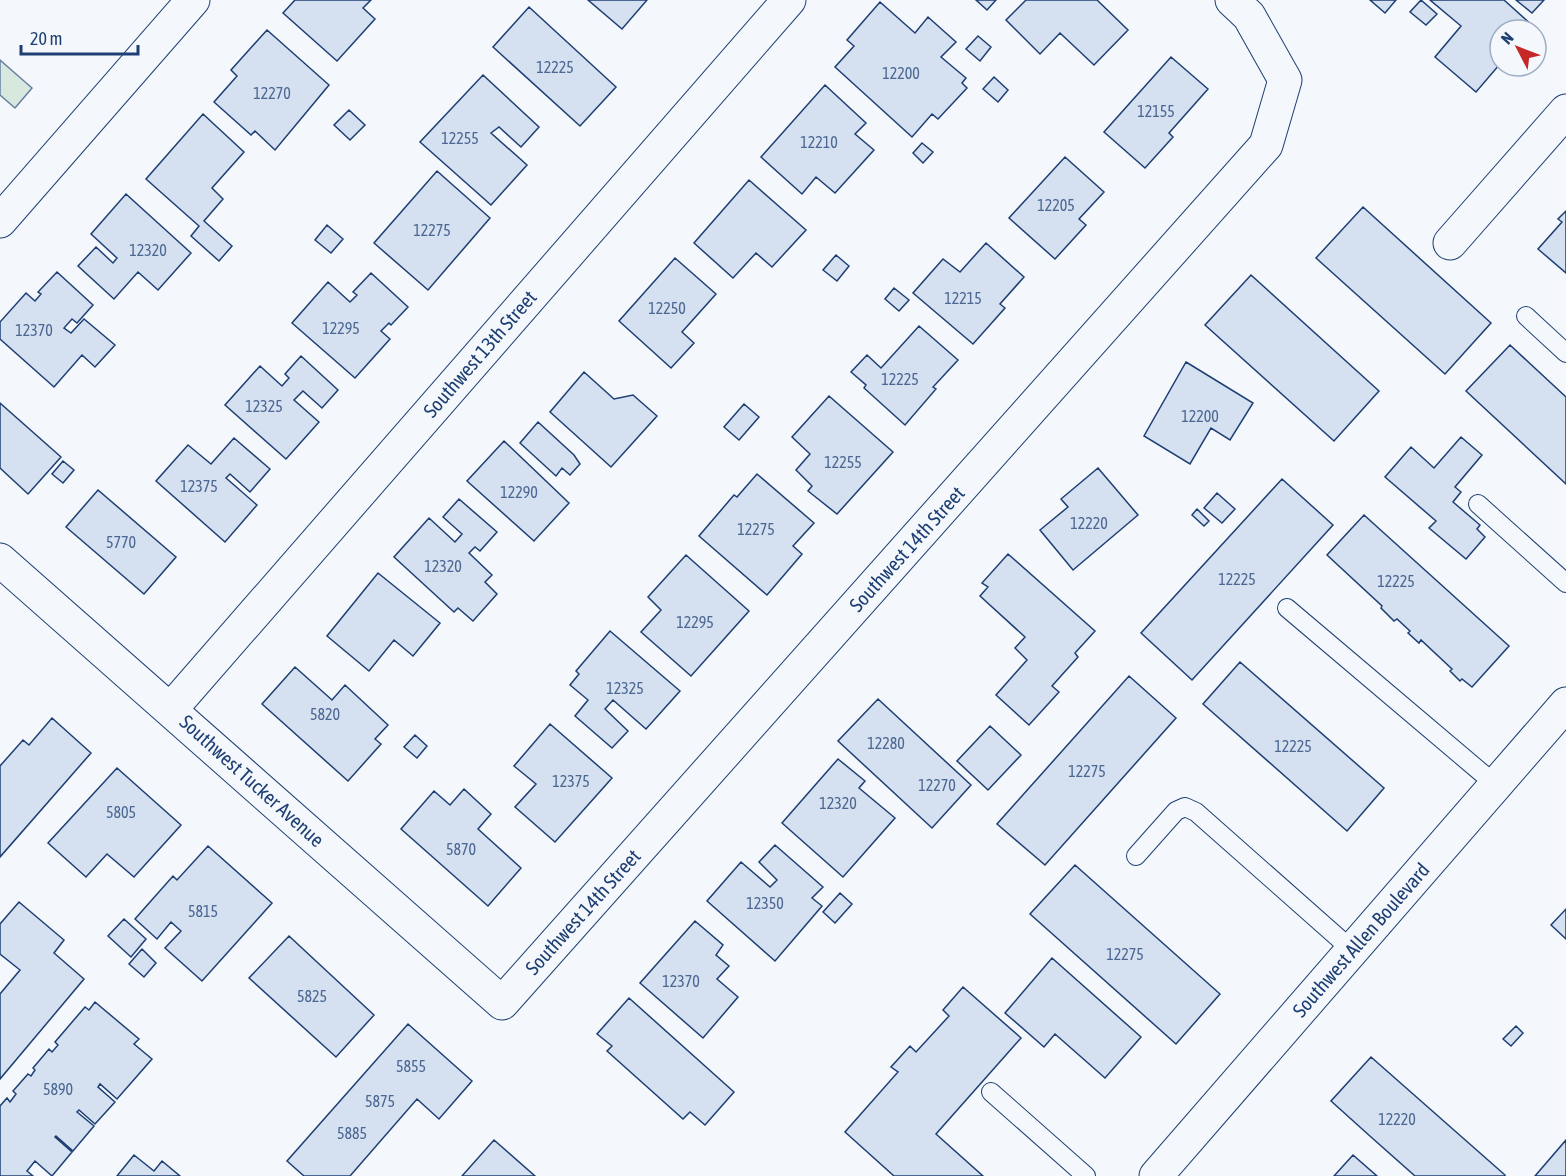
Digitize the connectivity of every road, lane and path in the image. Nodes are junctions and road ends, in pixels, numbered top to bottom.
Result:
1 (193, 0) edge
2 (789, 0) edge
3 (1232, 0) edge
4 (1566, 111) edge
5 (0, 221) edge
6 (1450, 243) dead end
7 (1526, 316) dead end
8 (1566, 353) edge
9 (1478, 504) dead end
10 (0, 560) edge
11 (1566, 584) edge
12 (1287, 608) dead end
13 (1566, 704) edge
14 (171, 709) junction
15 (1496, 785) junction
16 (1136, 856) dead end
17 (1352, 950) junction
18 (502, 1003) joint
19 (991, 1092) dead end
20 (1086, 1176) edge
21 (1156, 1176) edge

1 - 5 street
2 - 14 street, Southwest 13th Street
3 - 18 street, Southwest 14th Street
4 - 6 street
7 - 8 lane
9 - 11 lane
10 - 14 street, Southwest Tucker Avenue
12 - 15 lane
13 - 15 street, Southwest Allen Boulevard
14 - 18 street, Southwest Tucker Avenue
15 - 17 street, Southwest Allen Boulevard
16 - 17 lane
17 - 21 street, Southwest Allen Boulevard
19 - 20 lane

